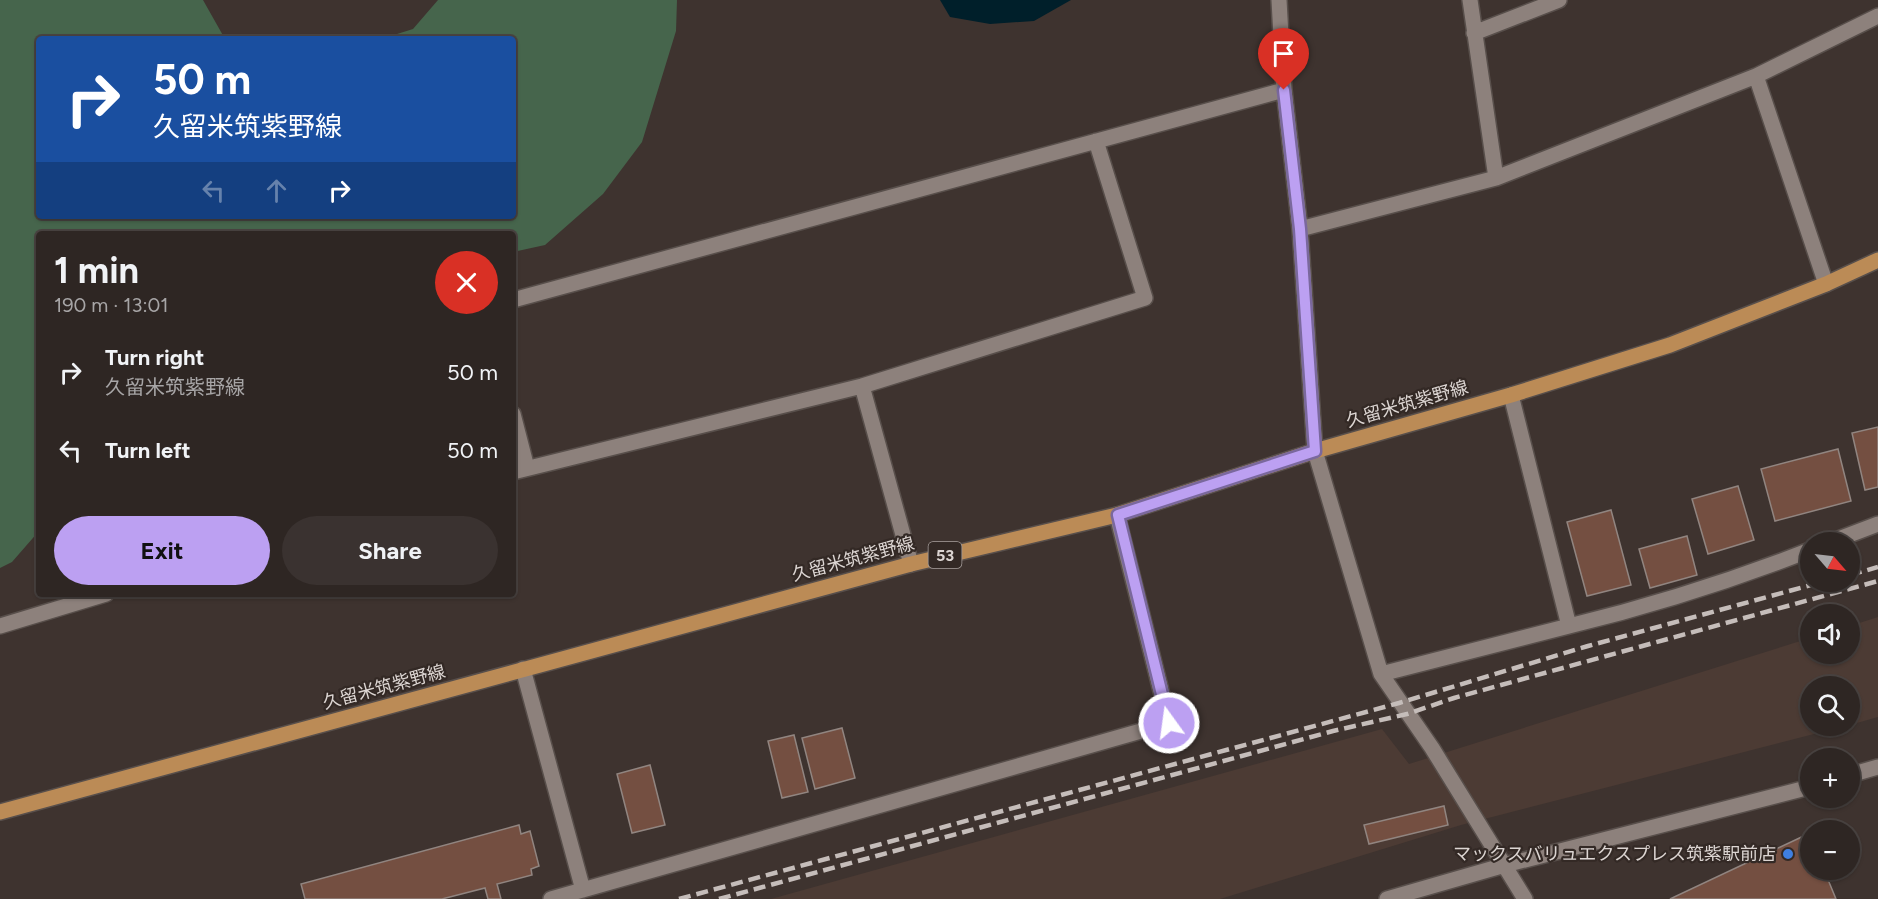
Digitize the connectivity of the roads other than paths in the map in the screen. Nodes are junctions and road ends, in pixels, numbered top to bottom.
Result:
1 (1279, 0) edge
2 (1470, 0) edge
3 (1559, 0) edge
4 (1878, 16) edge
5 (1474, 33) junction
6 (1756, 76) junction
7 (1284, 90) junction
8 (1096, 141) junction
9 (1496, 178) junction
10 (1300, 229) junction
11 (1878, 260) edge
12 (1826, 284) junction
13 (516, 299) edge
14 (862, 386) junction
15 (1511, 395) junction
16 (516, 438) edge
17 (1315, 451) junction
18 (520, 470) edge
19 (1118, 515) junction
20 (1878, 524) edge
21 (1857, 532) edge
22 (1800, 554) edge
23 (910, 564) junction
24 (96, 597) edge
25 (0, 626) edge
26 (1569, 626) junction
27 (523, 669) junction
28 (1381, 674) junction
29 (1878, 767) edge
30 (1860, 772) edge
31 (1800, 790) edge
32 (0, 813) edge
33 (1505, 865) junction
34 (583, 890) junction
35 (550, 899) edge
36 (1387, 899) edge
37 (1525, 899) edge

1 - 7 street
2 - 5 street
3 - 5 street
4 - 6 street
5 - 9 street
6 - 9 street
6 - 12 street
7 - 8 street
7 - 10 street
8 - 13 street
8 - 14 street
9 - 10 street
10 - 17 street
11 - 12 main road, 久留米筑紫野線 / 53
12 - 15 main road, 久留米筑紫野線 / 53
14 - 18 street
14 - 23 street
15 - 17 main road, 久留米筑紫野線 / 53
15 - 26 street
16 - 18 street
17 - 19 main road, 久留米筑紫野線 / 53
17 - 28 street
19 - 23 main road, 久留米筑紫野線 / 53
19 - 34 street
20 - 21 street
22 - 26 street
23 - 27 main road, 久留米筑紫野線 / 53
24 - 25 street
26 - 28 street
27 - 32 main road, 久留米筑紫野線 / 53
27 - 34 street
28 - 33 street
29 - 30 street
31 - 33 street
33 - 36 street
33 - 37 street
34 - 35 street

